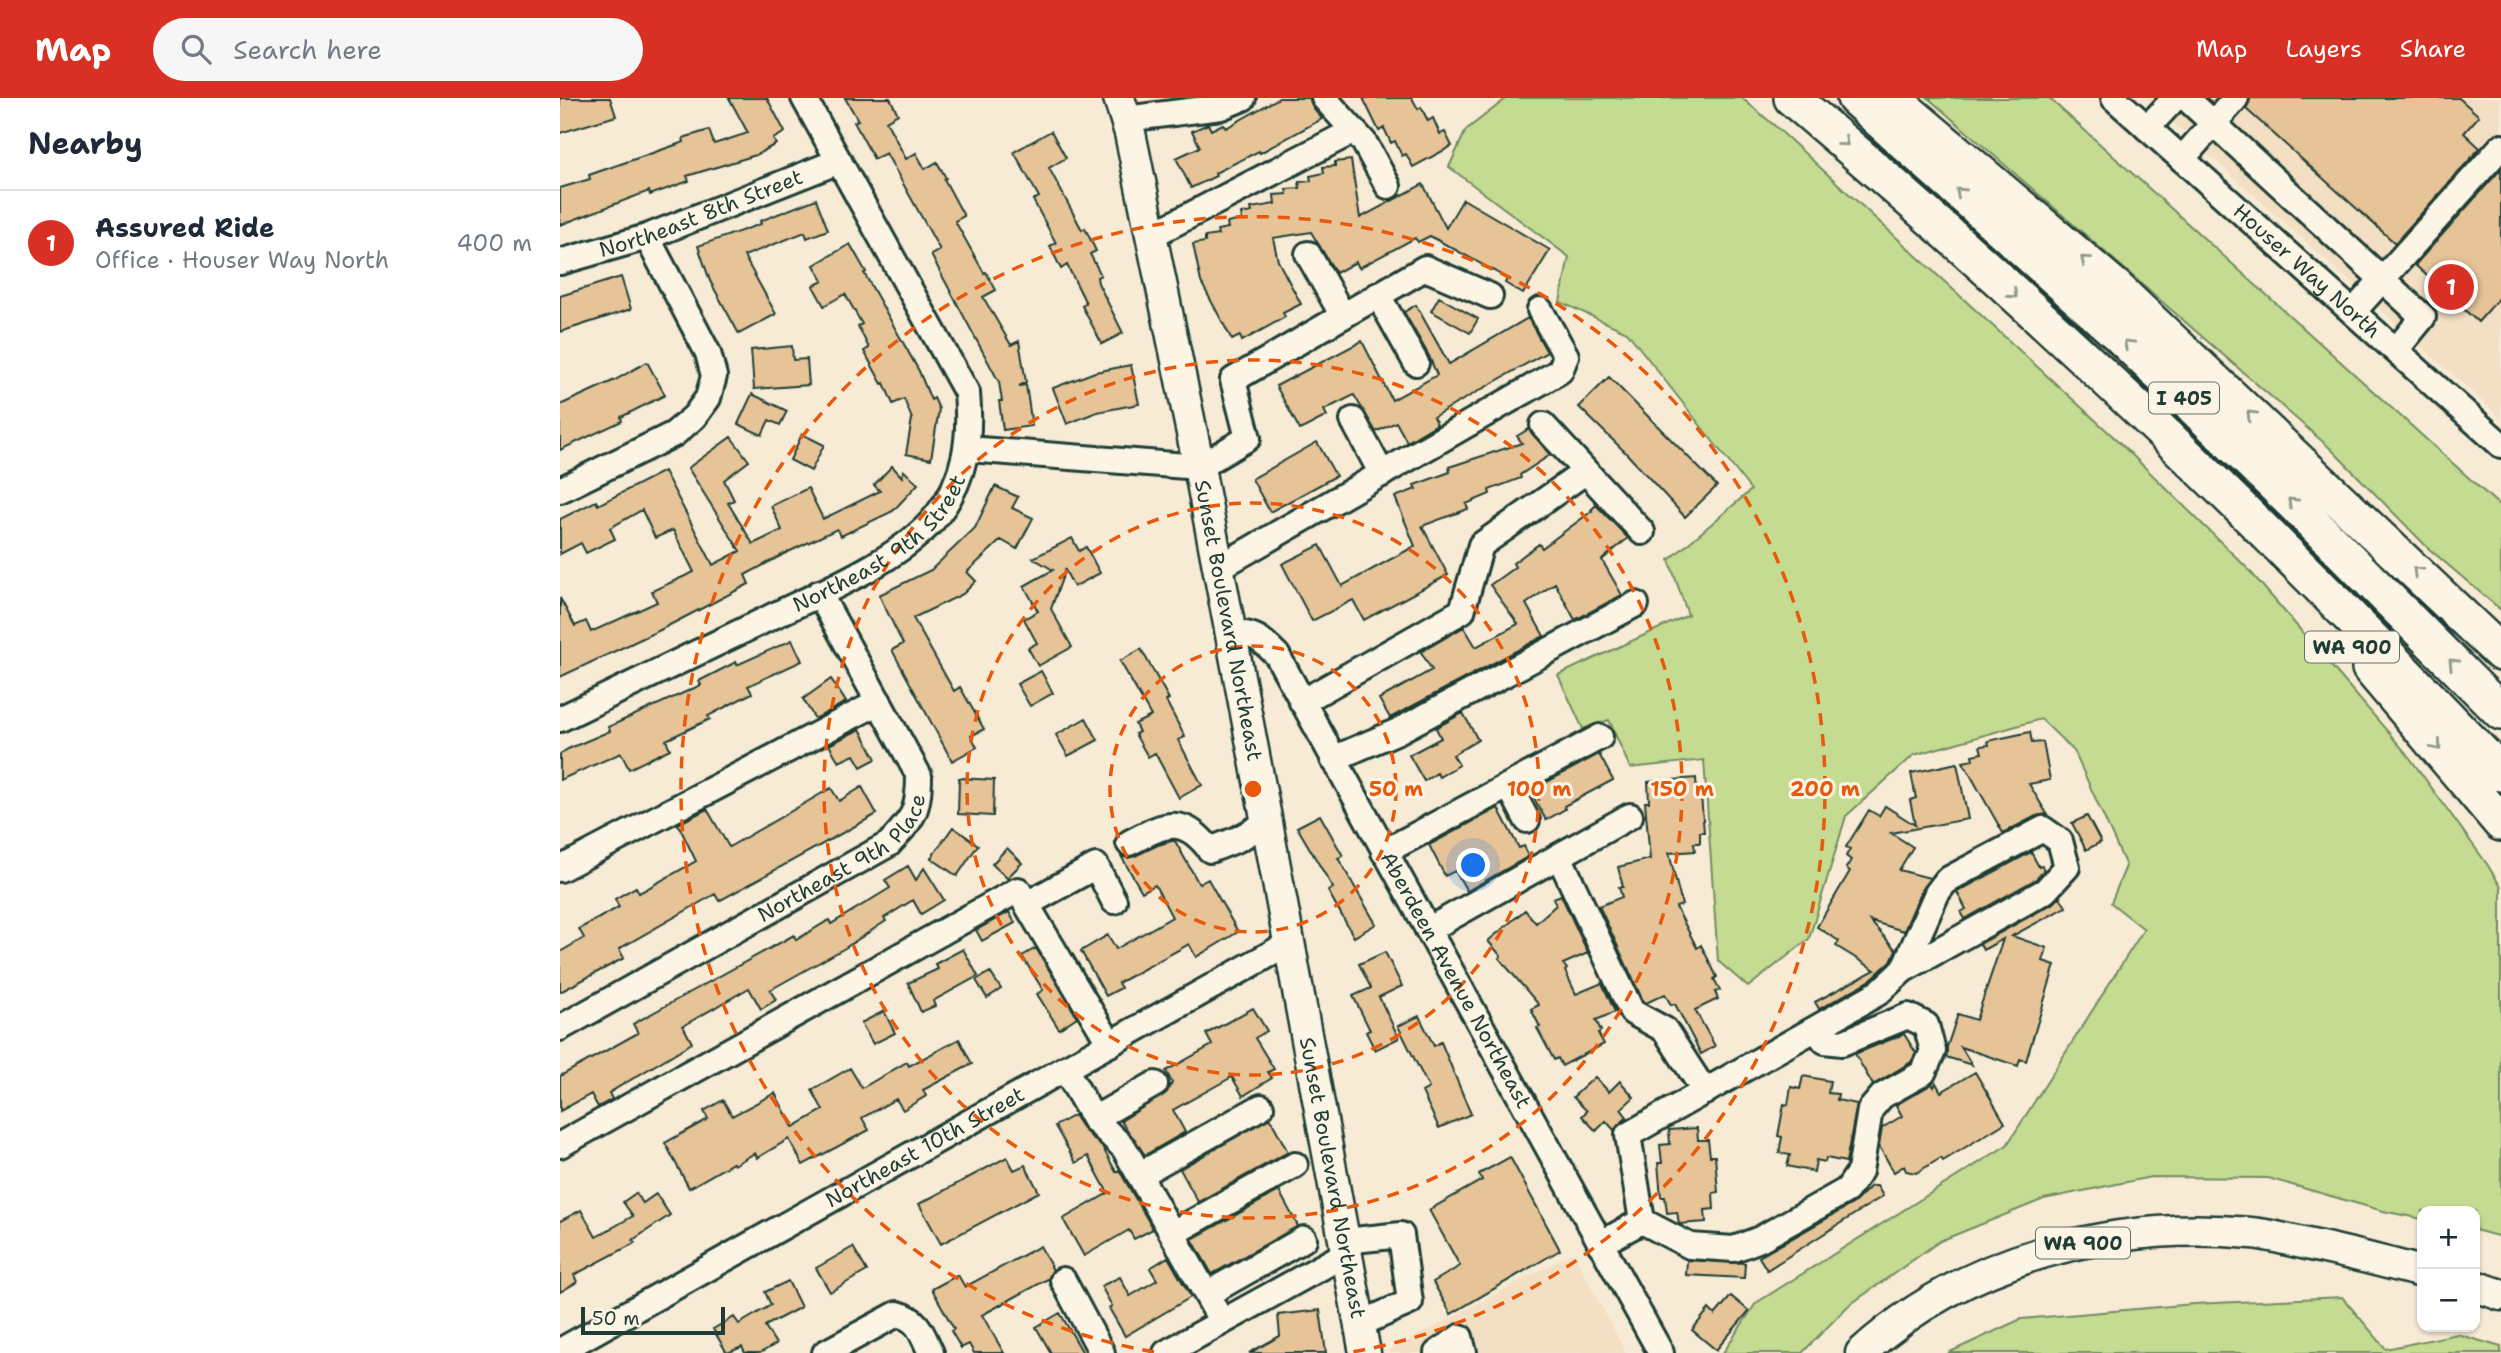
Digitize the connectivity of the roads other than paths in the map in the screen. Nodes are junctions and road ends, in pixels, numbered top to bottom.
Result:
1 (804, 98) edge
2 (1243, 98) edge
3 (1324, 98) edge
4 (1792, 98) edge
5 (1854, 98) edge
6 (1892, 98) edge
7 (2114, 98) edge
8 (2175, 98) edge
9 (2186, 98) edge
10 (2236, 98) edge
11 (1122, 108) edge
12 (2214, 124) junction
13 (2147, 128) junction
14 (1353, 131) junction
15 (2501, 147) edge
16 (2182, 159) junction
17 (839, 160) junction
18 (1388, 186) dead end
19 (1150, 236) junction
20 (647, 237) junction
21 (1308, 254) dead end
22 (560, 262) edge
23 (2382, 280) junction
24 (1378, 295) junction
25 (1490, 296) dead end
26 (1540, 310) dead end
27 (2353, 312) junction
28 (1343, 316) junction
29 (2396, 351) junction
30 (1416, 363) dead end
31 (1353, 420) dead end
32 (1543, 425) dead end
33 (2501, 445) edge
34 (968, 449) junction
35 (1199, 467) junction
36 (2202, 471) junction
37 (1585, 472) junction
38 (1382, 474) junction
39 (560, 489) edge
40 (1642, 532) dead end
41 (1218, 568) junction
42 (819, 593) junction
43 (1636, 604) dead end
44 (1231, 634) junction
45 (2501, 653) edge
46 (879, 702) junction
47 (1302, 702) junction
48 (2501, 712) edge
49 (560, 719) edge
50 (1600, 737) dead end
51 (1333, 759) junction
52 (2501, 773) edge
53 (1508, 786) junction
54 (1630, 816) dead end
55 (1527, 820) dead end
56 (1267, 823) junction
57 (2501, 823) edge
58 (1129, 844) dead end
59 (1384, 852) junction
60 (1559, 856) junction
61 (560, 869) edge
62 (1114, 901) dead end
63 (1027, 904) junction
64 (1428, 930) junction
65 (1290, 943) junction
66 (1903, 970) junction
67 (560, 1028) edge
68 (1816, 1029) junction
69 (1110, 1044) junction
70 (1065, 1069) junction
71 (1155, 1084) dead end
72 (1704, 1092) junction
73 (1261, 1107) dead end
74 (1094, 1119) junction
75 (560, 1145) edge
76 (1295, 1165) dead end
77 (1139, 1175) junction
78 (1642, 1221) junction
79 (1173, 1234) junction
80 (1304, 1239) dead end
81 (1600, 1244) junction
82 (1346, 1247) junction
83 (2417, 1271) edge
84 (1063, 1280) dead end
85 (2480, 1288) edge
86 (1207, 1294) junction
87 (2501, 1295) edge
88 (1222, 1322) junction
89 (1362, 1339) edge
90 (560, 1351) edge
91 (825, 1353) edge
92 (931, 1353) edge
93 (1102, 1353) edge
94 (1166, 1353) edge
95 (1437, 1353) edge
96 (1464, 1353) edge
97 (1661, 1353) edge
98 (1861, 1353) edge

1 - 17 street
2 - 11 street
3 - 14 street
4 -> 36 highway, I 405
48 -> 5 highway, I 405
45 -> 6 highway
7 - 13 street, Houser Way North
8 - 13 street
9 - 12 street
10 - 12 street
11 - 19 main road, Sunset Boulevard Northeast
12 - 16 street
12 - 23 street
13 - 16 street, Houser Way North
14 - 18 street
14 - 19 street
15 - 23 street
16 - 27 street, Houser Way North
17 - 20 street, Northeast 8th Street
17 - 34 street
19 - 35 main road, Sunset Boulevard Northeast
20 - 22 street, Northeast 8th Street
20 - 39 street
21 - 28 street
23 - 27 street
23 - 29 street
24 - 25 street
24 - 28 street
24 - 30 street
26 - 38 street
27 - 29 street, Houser Way North
28 - 35 street
29 - 33 street, Houser Way North
31 - 38 street
32 - 37 street
34 - 35 street, Northeast 9th Street
34 - 42 street, Northeast 9th Street
35 - 41 main road, Sunset Boulevard Northeast
36 - 52 highway, I 405
36 -> 57 highway, WA 900
37 - 40 street
37 - 47 street
38 - 41 street
41 - 44 main road, Sunset Boulevard Northeast
42 - 46 street, Northeast 9th Place
42 - 49 street, Northeast 9th Street
43 - 51 street
44 - 47 street, Aberdeen Avenue Northeast
44 - 56 main road, Sunset Boulevard Northeast
46 - 61 street
46 - 67 street, Northeast 9th Place
47 - 51 street, Aberdeen Avenue Northeast
50 - 53 street
51 - 59 street, Aberdeen Avenue Northeast
53 - 55 street
53 - 59 street
54 - 60 street
56 - 58 street
56 - 65 main road, Sunset Boulevard Northeast
59 - 64 street, Aberdeen Avenue Northeast
60 - 64 street
60 - 72 street
62 - 63 street
63 - 69 street
63 - 75 street
64 - 81 street, Aberdeen Avenue Northeast
65 - 69 street, Northeast 10th Street
65 - 82 main road, Sunset Boulevard Northeast
66 - 66 street
66 - 68 street
68 - 72 street
68 - 78 street
69 - 70 street, Northeast 10th Street
70 - 74 street
70 - 90 street, Northeast 10th Street
71 - 74 street
72 - 78 street
73 - 77 street
74 - 77 street
76 - 79 street
77 - 79 street
78 - 81 street
79 - 86 street
80 - 86 street
81 - 97 street, Aberdeen Avenue Northeast
82 - 88 street
82 - 89 main road, Sunset Boulevard Northeast
82 - 89 street
83 - 98 main road, WA 900
84 - 93 street
85 - 87 main road
86 - 88 street
88 - 94 street
91 - 92 street
95 - 96 street

